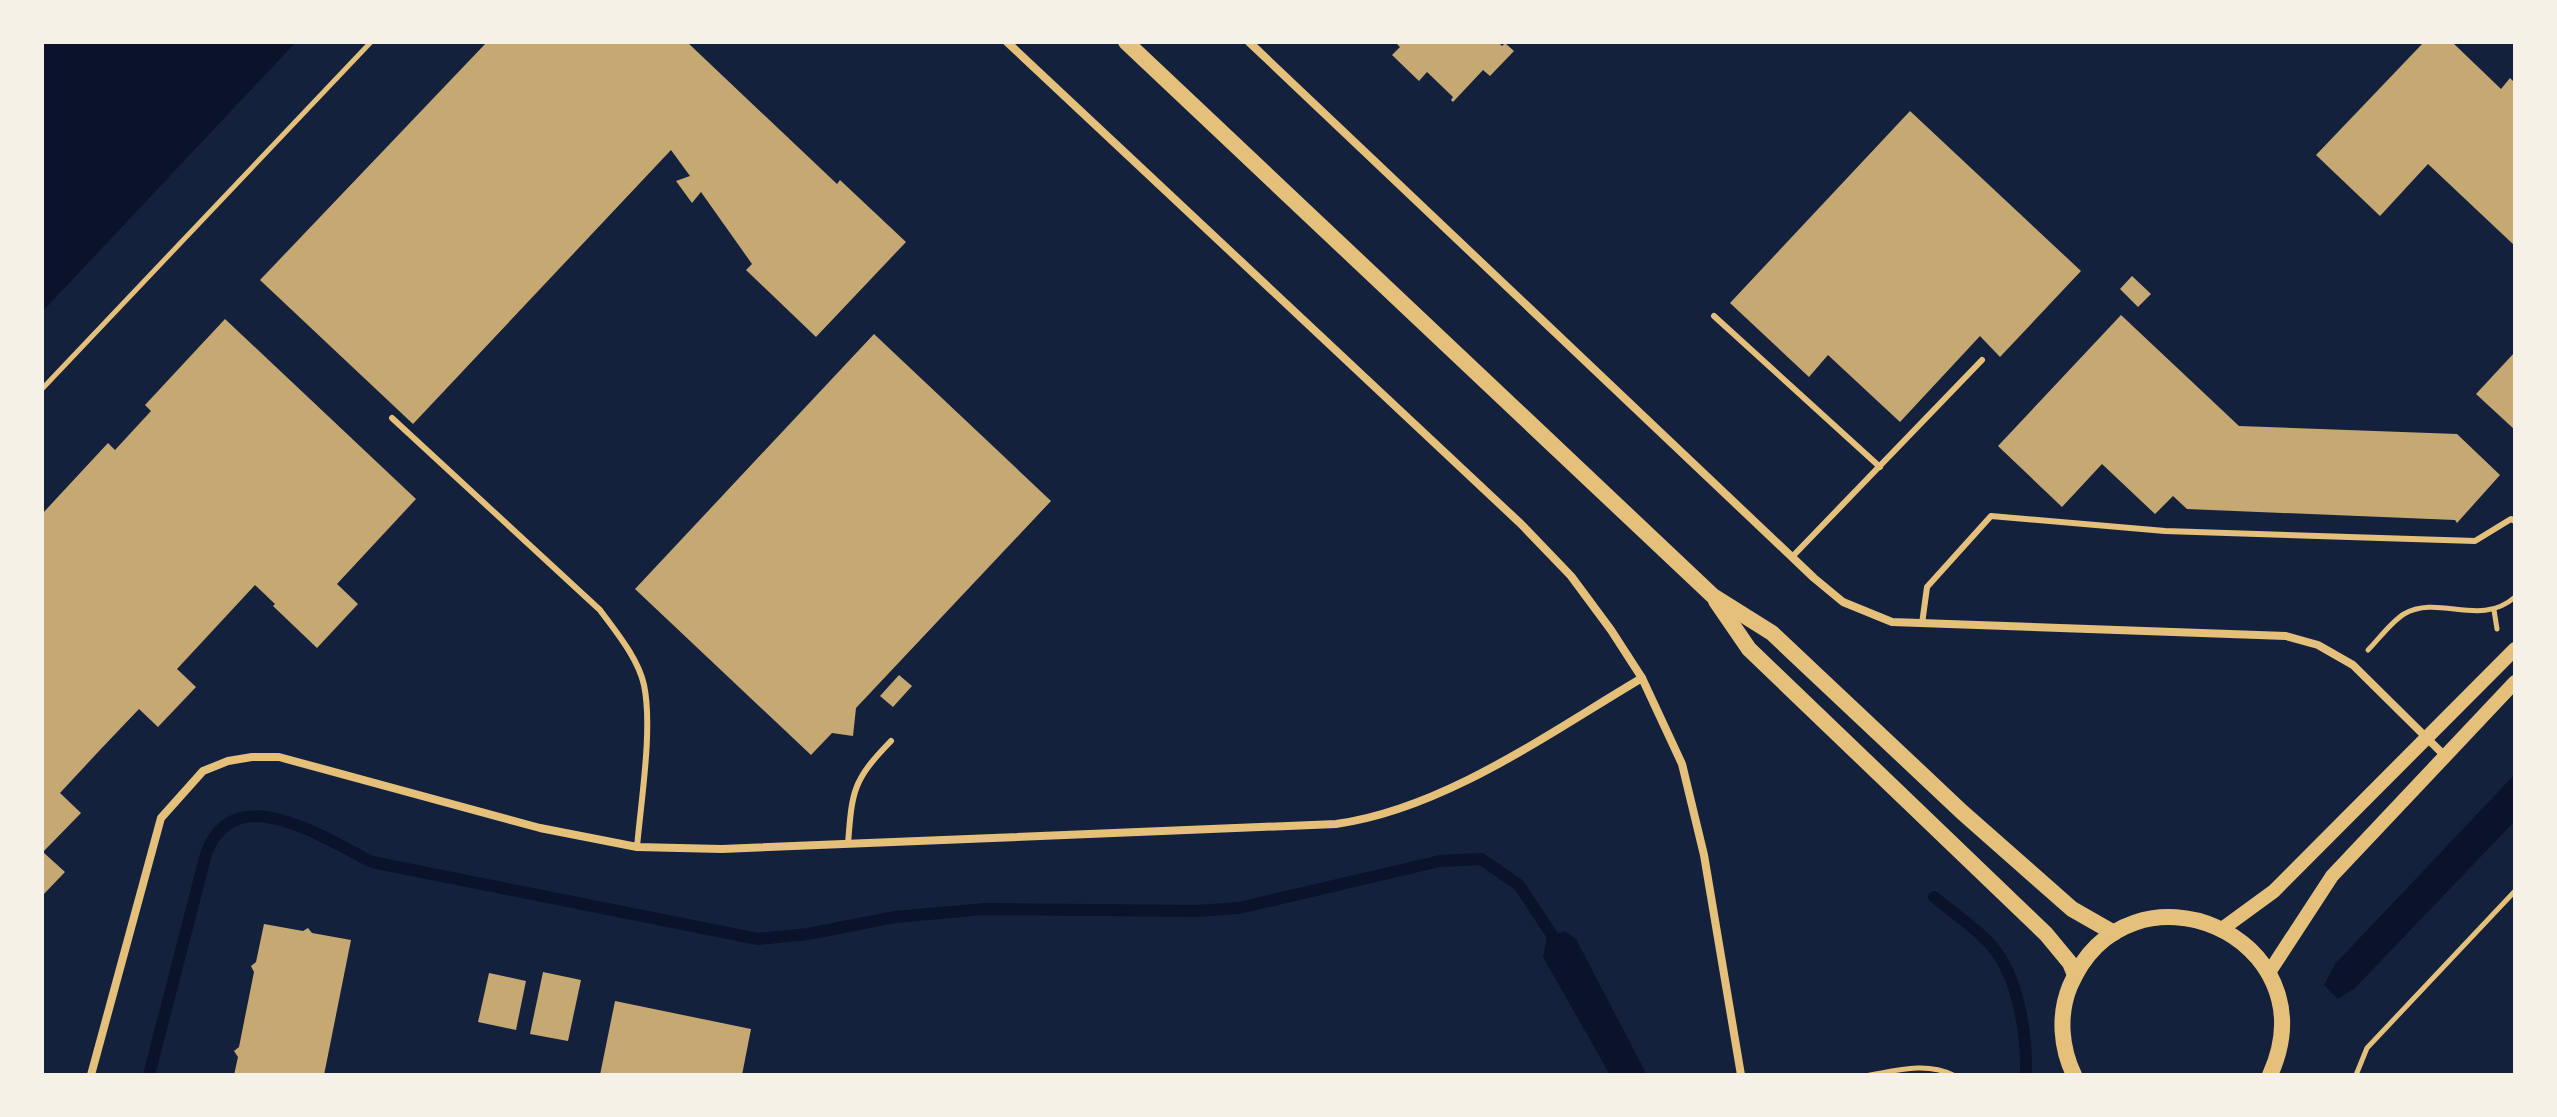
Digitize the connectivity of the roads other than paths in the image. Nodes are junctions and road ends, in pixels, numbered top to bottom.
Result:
1 (1007, 42) edge
2 (1126, 42) edge
3 (1249, 42) edge
4 (1714, 316) dead end
5 (1982, 360) dead end
6 (392, 418) dead end
7 (1880, 467) junction
8 (2515, 521) edge
9 (1792, 557) junction
10 (1713, 596) junction
11 (1922, 624) junction
12 (2515, 649) edge
13 (1642, 678) junction
14 (2515, 682) edge
15 (2426, 736) junction
16 (891, 741) dead end
17 (2445, 756) junction
18 (848, 844) junction
19 (637, 847) junction
20 (2222, 929) junction
21 (2114, 933) junction
22 (2268, 974) junction
23 (2075, 975) junction
24 (91, 1075) edge
25 (1741, 1075) edge
26 (2074, 1075) edge
27 (2270, 1075) edge

1 - 13 street
2 - 10 main road
3 - 9 street
4 - 7 lane
5 - 7 lane
6 - 19 lane
7 - 9 lane
8 - 11 lane
9 - 11 street
10 - 21 main road
10 - 23 main road
11 - 15 street
12 - 15 street
13 - 18 street
13 - 25 street
14 - 17 street
15 - 17 street
15 - 20 street
16 - 18 lane
17 - 22 street
18 - 19 street
19 - 24 street
20 - 21 main road
20 - 22 main road
21 - 23 main road
22 - 27 main road
23 - 26 main road

